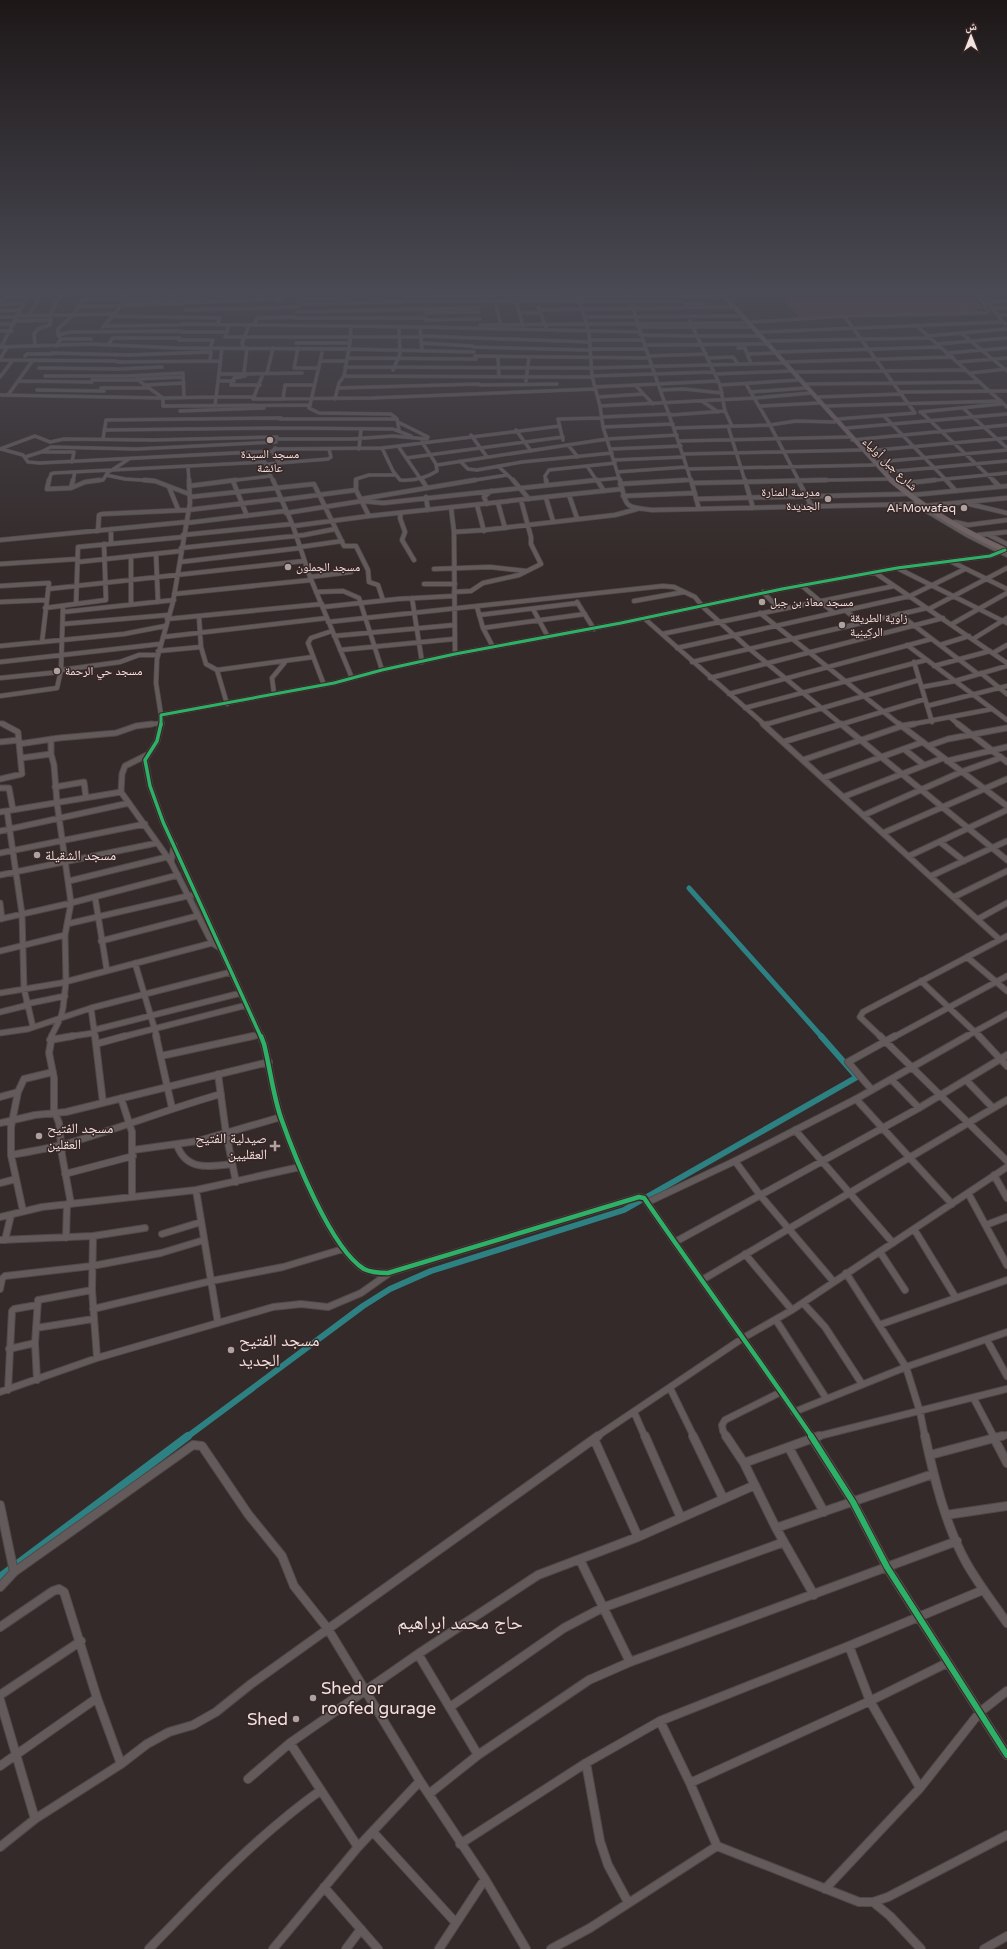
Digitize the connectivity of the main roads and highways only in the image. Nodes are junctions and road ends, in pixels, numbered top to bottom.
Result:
1 (802, 381) edge
2 (806, 386) junction
3 (837, 420) junction
4 (852, 439) junction
5 (876, 464) junction
6 (924, 505) junction
7 (1006, 551) edge

1 - 2 main road, شارع جبل أولياء
2 - 3 main road, شارع جبل أولياء
2 - 3 main road, شارع جبل أولياء
3 - 4 main road, شارع جبل أولياء
3 - 4 main road, شارع جبل أولياء
4 - 5 main road, شارع جبل أولياء
4 - 5 main road, شارع جبل أولياء
5 - 6 main road, شارع جبل أولياء
5 - 6 main road, شارع جبل أولياء
6 - 7 main road, شارع جبل أولياء
6 - 7 main road, شارع جبل أولياء

